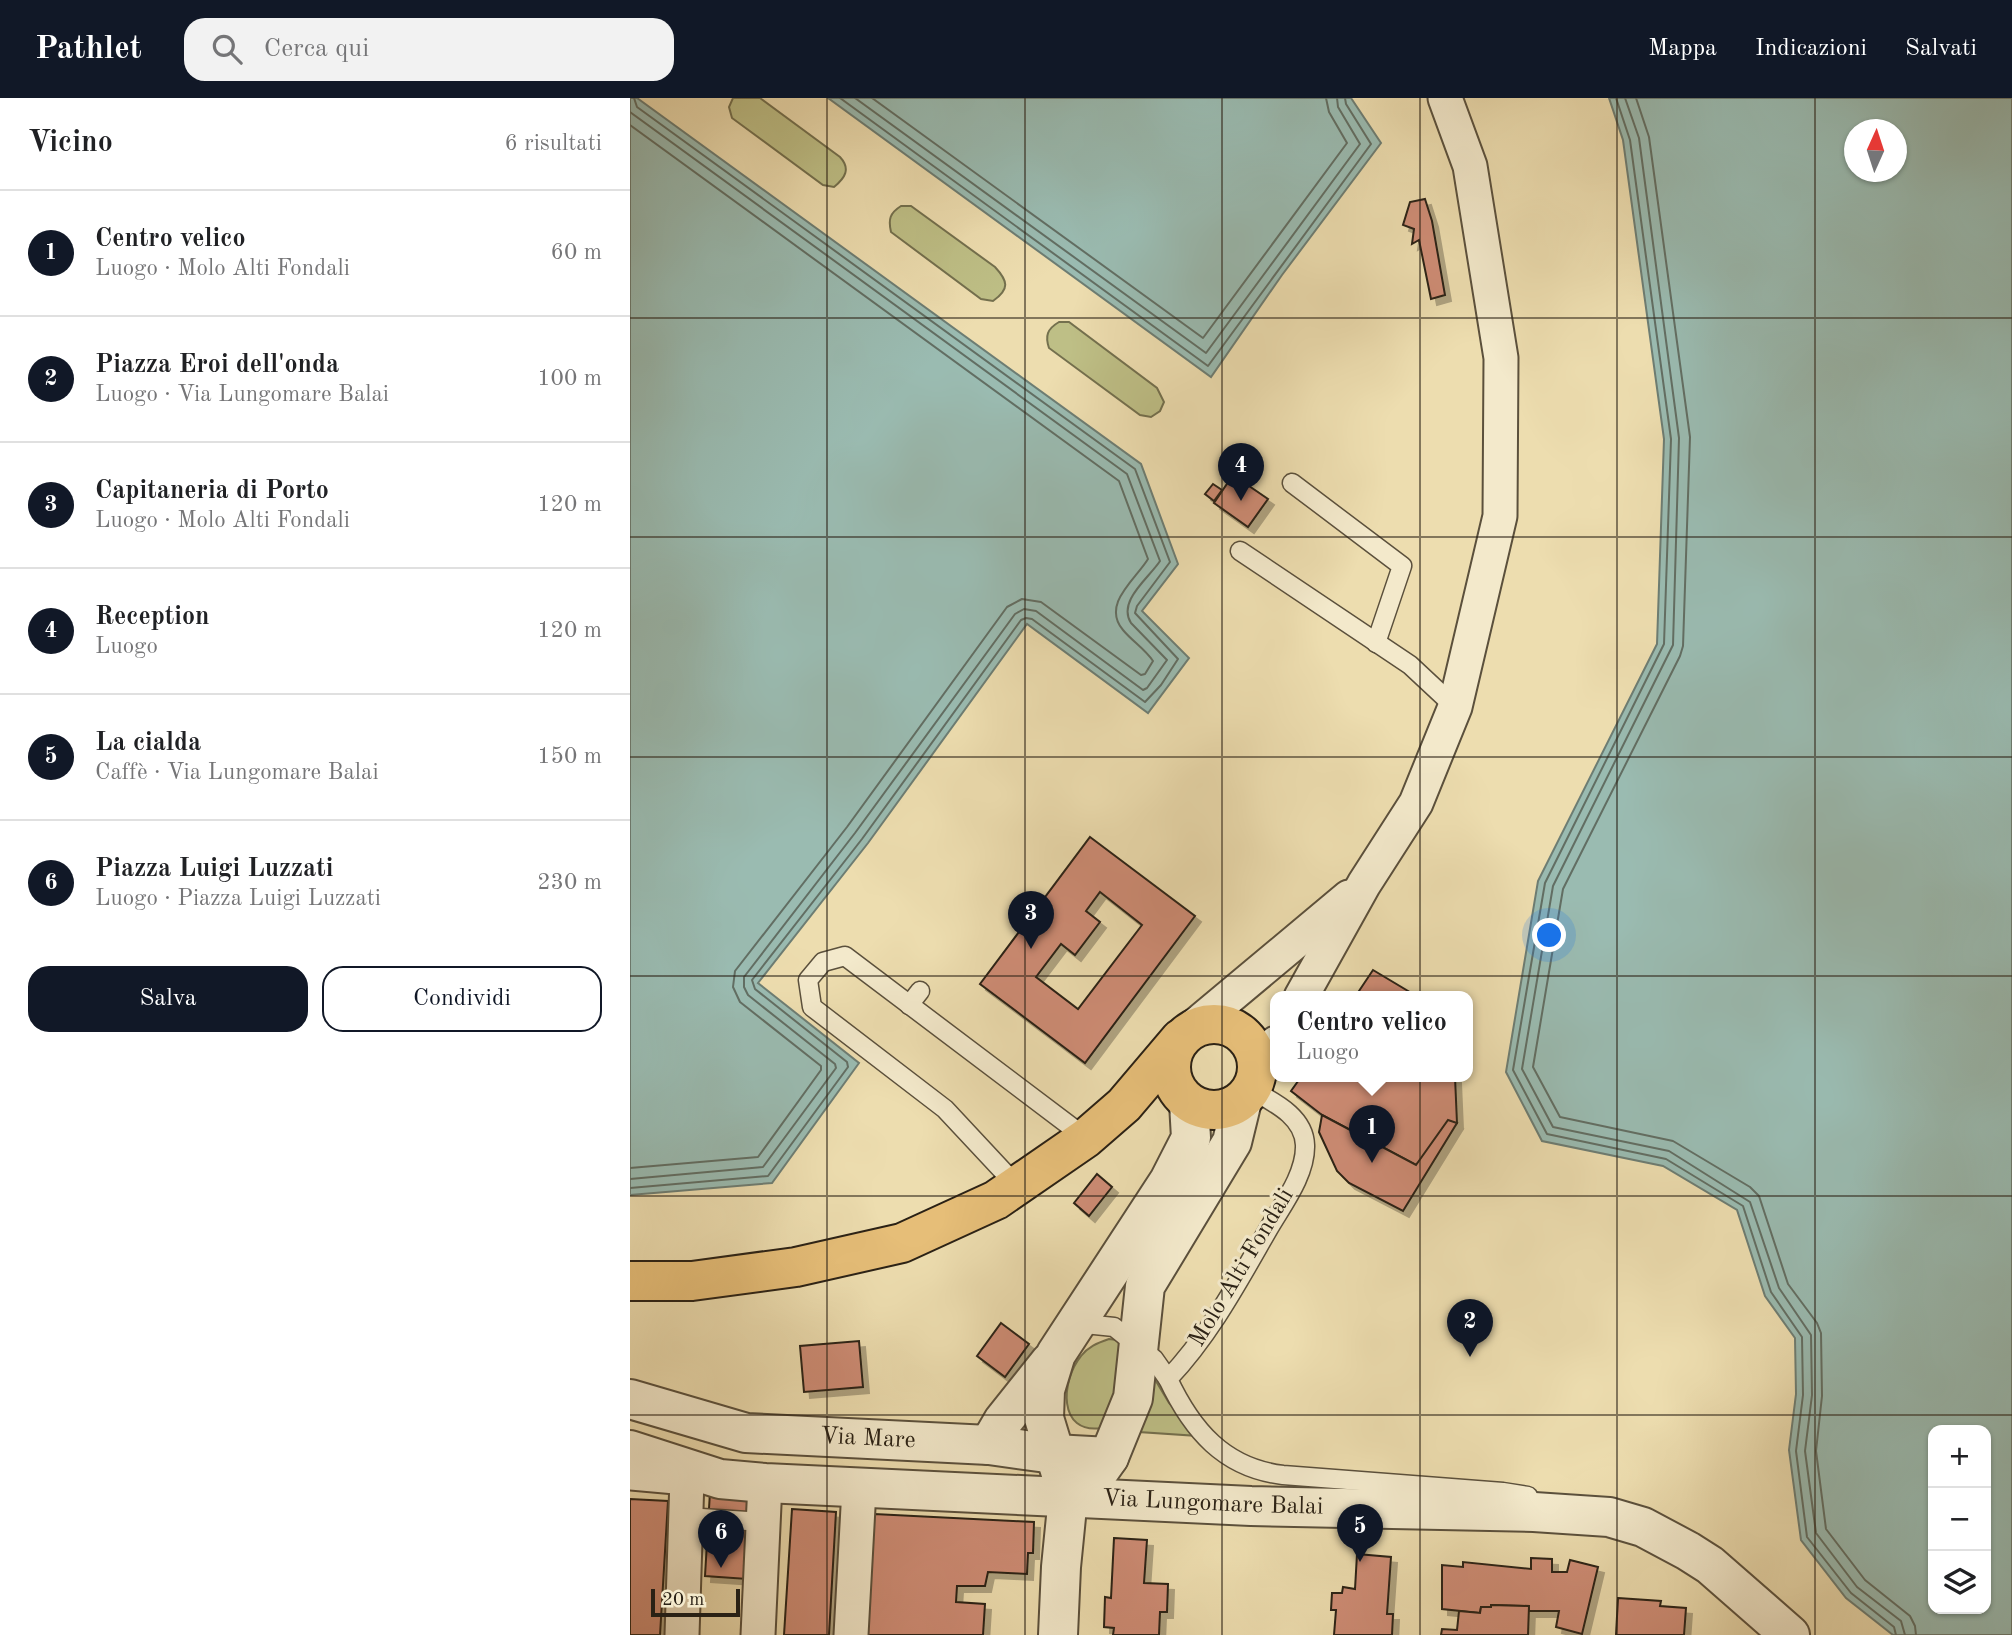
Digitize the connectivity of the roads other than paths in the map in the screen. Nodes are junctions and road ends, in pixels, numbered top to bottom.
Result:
1 (1446, 98) edge
2 (1292, 483) dead end
3 (1240, 551) dead end
4 (1376, 643) junction
5 (1455, 707) junction
6 (1364, 884) junction
7 (1304, 991) edge
8 (1186, 1034) junction
9 (1270, 1054) edge
10 (1250, 1089) junction
11 (1184, 1098) junction
12 (1124, 1105) junction
13 (1086, 1138) junction
14 (1017, 1186) junction
15 (630, 1281) edge
16 (1065, 1339) junction
17 (1138, 1344) junction
18 (1167, 1379) junction
19 (630, 1399) edge
20 (746, 1433) junction
21 (989, 1445) junction
22 (630, 1450) edge
23 (1054, 1454) junction
24 (1109, 1457) junction
25 (630, 1474) edge
26 (728, 1480) junction
27 (859, 1489) junction
28 (1068, 1497) junction
29 (686, 1517) junction
30 (1609, 1517) junction
31 (763, 1522) junction
32 (682, 1635) edge
33 (758, 1635) edge
34 (851, 1635) edge
35 (1058, 1635) edge
36 (1790, 1635) edge

1 - 5 street
2 - 4 lane
3 - 4 lane
4 - 5 lane
5 - 6 street
6 - 7 street
6 - 8 street
8 - 10 main road
8 - 11 main road
8 - 12 main road
9 - 10 street
10 - 11 main road
10 - 17 street
10 - 18 lane, Molo Alti Fondali
11 - 12 main road
11 - 16 street
12 - 13 main road
13 - 14 main road
13 - 14 lane
14 - 15 main road
16 - 17 lane
16 - 21 street
16 - 23 street
17 - 18 lane
17 - 24 street
18 - 30 lane, Via Lungomare Balai
19 - 20 street, Via Mare
20 - 21 street, Via Mare
20 - 26 street
21 - 23 street, Via Mare
22 - 26 street, Via Mare
23 - 24 street, Via Mare
23 - 28 street
24 - 28 street
25 - 26 street
26 - 27 street, Via Mare
26 - 29 street
26 - 31 street
27 - 28 street, Via Mare
27 - 34 street
28 - 30 street, Via Lungomare Balai
28 - 35 street
29 - 31 lane
29 - 32 street
30 - 36 street, Via Lungomare Balai
31 - 33 street

